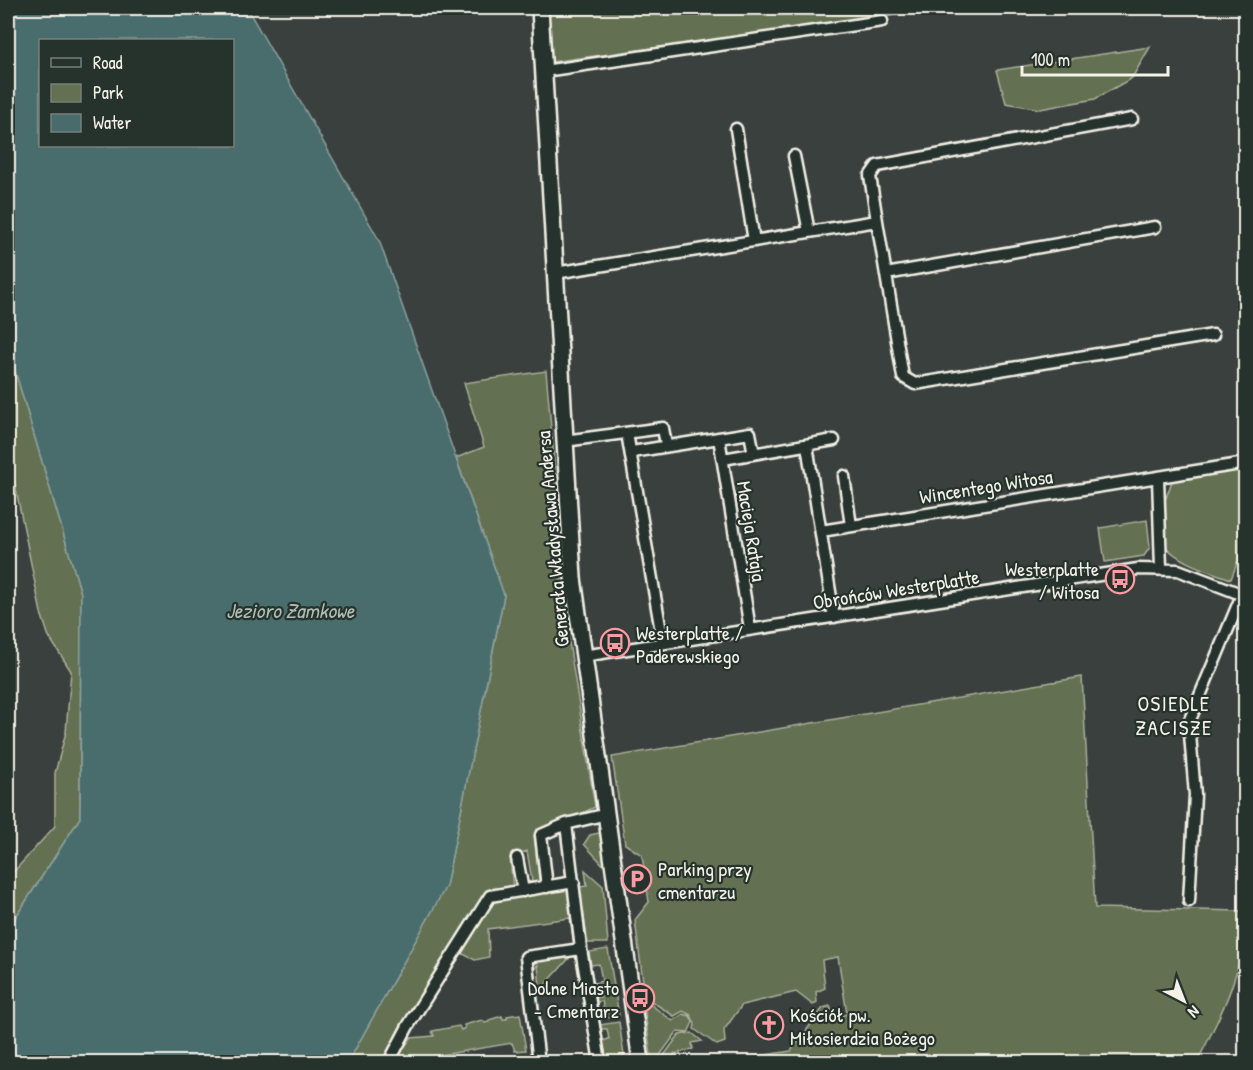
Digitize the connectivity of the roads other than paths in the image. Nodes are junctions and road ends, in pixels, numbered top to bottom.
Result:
1 (540, 8) edge
2 (882, 21) dead end
3 (544, 71) junction
4 (1132, 119) dead end
5 (736, 129) dead end
6 (794, 156) dead end
7 (877, 221) junction
8 (1155, 227) dead end
9 (808, 232) junction
10 (754, 241) junction
11 (555, 273) junction
12 (886, 273) junction
13 (1213, 335) dead end
14 (627, 433) junction
15 (718, 438) junction
16 (834, 440) dead end
17 (564, 441) junction
18 (666, 445) junction
19 (807, 445) junction
20 (632, 452) junction
21 (754, 453) junction
22 (723, 459) junction
23 (1245, 463) edge
24 (844, 476) dead end
25 (1158, 478) junction
26 (851, 526) junction
27 (821, 531) junction
28 (1161, 568) junction
29 (1244, 595) edge
30 (834, 617) junction
31 (750, 629) junction
32 (663, 643) junction
33 (583, 656) junction
34 (607, 814) junction
35 (566, 824) junction
36 (517, 858) dead end
37 (574, 882) junction
38 (547, 887) junction
39 (523, 891) junction
40 (1189, 901) dead end
41 (581, 949) junction
42 (389, 1062) edge
43 (539, 1062) edge
44 (600, 1062) edge
45 (641, 1062) edge

1 - 3 main road, Generała Władysława Andersa
2 - 3 street
3 - 11 main road, Generała Władysława Andersa
4 - 7 street
5 - 10 street
6 - 9 street
7 - 9 street
7 - 12 street
8 - 12 street
9 - 10 street
10 - 11 street
11 - 17 main road, Generała Władysława Andersa
12 - 13 street
14 - 17 street
14 - 18 street
14 - 20 street
15 - 18 street
15 - 21 street
15 - 22 street, Macieja Rataja
16 - 19 street
17 - 33 main road, Generała Władysława Andersa
18 - 20 street
19 - 21 street
19 - 27 street
20 - 32 street
21 - 22 street
22 - 31 street, Macieja Rataja
23 - 25 street, Wincentego Witosa
24 - 26 street
25 - 26 street, Wincentego Witosa
25 - 28 street
26 - 27 street, Wincentego Witosa
27 - 30 street
28 - 29 street, Obrońców Westerplatte
28 - 30 street, Obrońców Westerplatte
29 - 40 street
30 - 31 street, Obrońców Westerplatte
31 - 32 street, Obrońców Westerplatte
32 - 33 street, Obrońców Westerplatte
33 - 34 main road, Generała Władysława Andersa
34 - 35 street
34 - 45 main road, Generała Władysława Andersa
35 - 37 street
35 - 38 street
36 - 39 street
37 - 38 street
37 - 41 street
38 - 39 street
39 - 42 street
41 - 43 street
41 - 44 street

